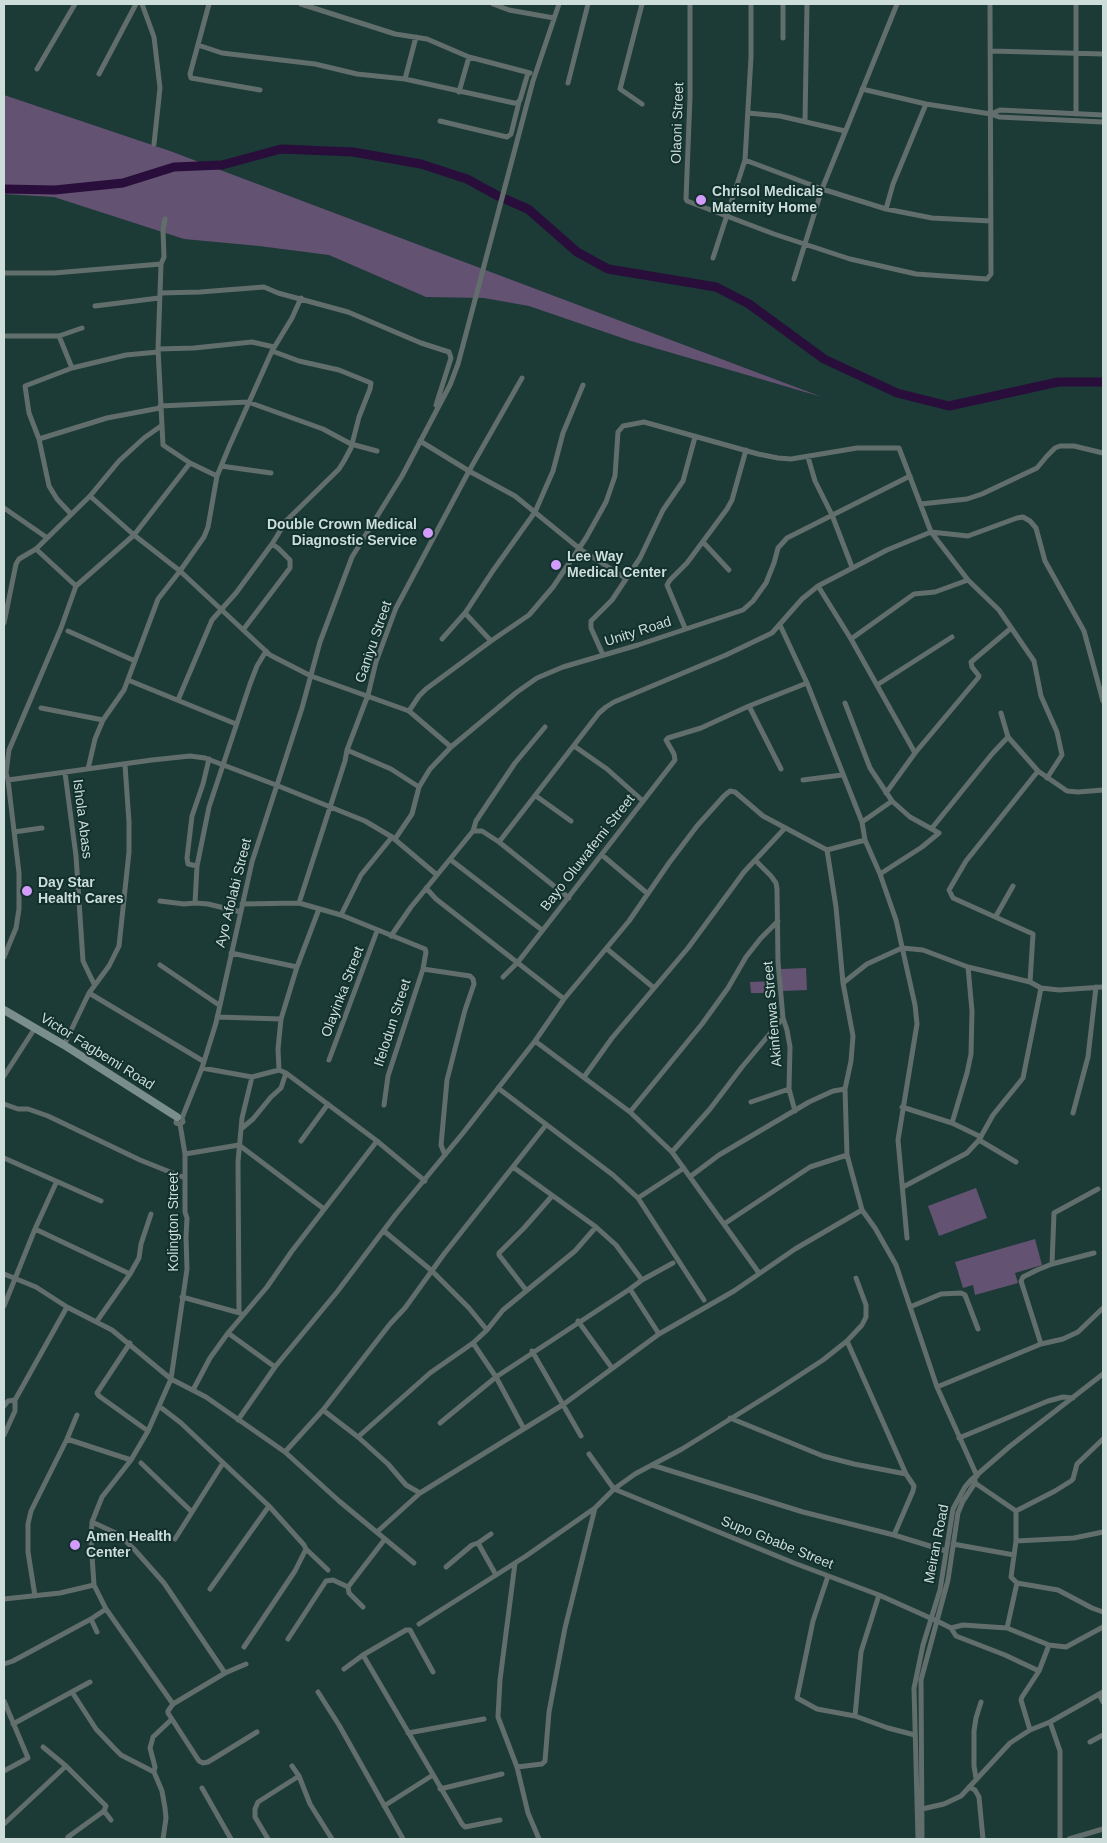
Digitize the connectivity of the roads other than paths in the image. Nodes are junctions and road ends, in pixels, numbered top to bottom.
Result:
1 (74, 4) edge
2 (136, 4) edge
3 (142, 4) edge
4 (210, 4) edge
5 (301, 4) edge
6 (494, 4) edge
7 (559, 4) edge
8 (588, 4) edge
9 (642, 4) edge
10 (690, 4) edge
11 (750, 4) edge
12 (783, 4) edge
13 (807, 4) edge
14 (897, 4) edge
15 (990, 4) edge
16 (1076, 4) edge
17 (554, 18) junction
18 (416, 37) junction
19 (782, 38) dead end
20 (198, 45) junction
21 (991, 50) junction
22 (1077, 54) junction
23 (1103, 54) edge
24 (469, 57) junction
25 (37, 69) dead end
26 (528, 73) junction
27 (99, 74) dead end
28 (535, 75) junction
29 (405, 79) junction
30 (568, 83) dead end
31 (862, 89) junction
32 (260, 90) dead end
33 (459, 92) junction
34 (519, 102) junction
35 (642, 104) dead end
36 (926, 104) junction
37 (748, 113) junction
38 (992, 114) junction
39 (1076, 114) junction
40 (1103, 115) edge
41 (805, 121) junction
42 (440, 122) dead end
43 (1103, 122) edge
44 (845, 131) junction
45 (154, 144) dead end
46 (745, 160) junction
47 (822, 190) junction
48 (886, 209) junction
49 (726, 217) junction
50 (165, 219) dead end
51 (990, 221) junction
52 (806, 245) junction
53 (713, 258) dead end
54 (160, 264) junction
55 (4, 274) edge
56 (794, 279) dead end
57 (159, 296) junction
58 (301, 298) junction
59 (94, 306) dead end
60 (82, 328) dead end
61 (4, 336) edge
62 (59, 336) junction
63 (273, 349) junction
64 (158, 350) junction
65 (72, 368) junction
66 (522, 378) dead end
67 (583, 385) dead end
68 (248, 402) junction
69 (160, 407) junction
70 (431, 420) junction
71 (161, 426) junction
72 (695, 437) junction
73 (39, 439) junction
74 (420, 441) junction
75 (351, 444) junction
76 (746, 450) junction
77 (377, 451) dead end
78 (1103, 453) edge
79 (808, 457) junction
80 (190, 463) junction
81 (221, 466) junction
82 (469, 471) junction
83 (272, 473) dead end
84 (217, 476) junction
85 (910, 476) junction
86 (90, 496) junction
87 (921, 504) junction
88 (4, 508) edge
89 (535, 512) junction
90 (71, 514) junction
91 (832, 515) junction
92 (931, 532) junction
93 (134, 535) junction
94 (46, 537) junction
95 (702, 542) junction
96 (272, 544) junction
97 (36, 549) junction
98 (580, 549) junction
99 (852, 567) junction
100 (729, 570) dead end
101 (180, 571) junction
102 (625, 578) junction
103 (968, 580) junction
104 (76, 586) junction
105 (818, 586) junction
106 (222, 610) junction
107 (465, 613) junction
108 (4, 623) edge
109 (780, 625) junction
110 (685, 628) junction
111 (1010, 629) junction
112 (243, 630) junction
113 (68, 632) dead end
114 (952, 637) dead end
115 (442, 638) dead end
116 (851, 638) junction
117 (491, 641) junction
118 (266, 651) junction
119 (603, 655) junction
120 (135, 661) junction
121 (311, 676) junction
122 (128, 680) junction
123 (807, 684) junction
124 (877, 685) junction
125 (368, 695) junction
126 (178, 700) junction
127 (1103, 701) edge
128 (845, 703) dead end
129 (749, 706) junction
130 (41, 708) dead end
131 (409, 710) junction
132 (1001, 713) dead end
133 (103, 720) junction
134 (236, 724) junction
135 (545, 727) dead end
136 (1008, 737) junction
137 (574, 746) junction
138 (451, 747) junction
139 (347, 750) junction
140 (915, 753) junction
141 (209, 758) junction
142 (223, 764) junction
143 (124, 765) junction
144 (88, 769) junction
145 (781, 769) dead end
146 (1038, 771) junction
147 (65, 773) junction
148 (842, 775) junction
149 (1047, 778) junction
150 (8, 780) junction
151 (803, 780) dead end
152 (276, 784) junction
153 (419, 787) junction
154 (1103, 790) edge
155 (886, 793) junction
156 (536, 796) junction
157 (643, 801) junction
158 (892, 801) junction
159 (330, 807) junction
160 (571, 821) dead end
161 (862, 822) junction
162 (42, 828) dead end
163 (785, 828) junction
164 (932, 828) junction
165 (473, 831) junction
166 (14, 832) junction
167 (393, 838) junction
168 (865, 840) junction
169 (499, 842) junction
170 (827, 850) junction
171 (602, 855) junction
172 (451, 860) junction
173 (756, 862) junction
174 (197, 866) junction
175 (437, 874) junction
176 (880, 874) junction
177 (1013, 886) dead end
178 (426, 888) junction
179 (648, 894) junction
180 (569, 898) junction
181 (160, 901) dead end
182 (195, 903) junction
183 (242, 904) junction
184 (299, 904) junction
185 (319, 909) junction
186 (241, 912) junction
187 (341, 915) junction
188 (996, 916) junction
189 (778, 920) junction
190 (542, 930) junction
191 (377, 931) junction
192 (391, 936) junction
193 (6, 944) edge
194 (902, 948) junction
195 (606, 950) junction
196 (231, 953) junction
197 (4, 957) edge
198 (518, 962) junction
199 (160, 964) dead end
200 (297, 967) junction
201 (968, 967) junction
202 (423, 970) junction
203 (503, 977) dead end
204 (1030, 982) junction
205 (843, 983) junction
206 (94, 984) junction
207 (1096, 987) junction
208 (654, 988) junction
209 (1041, 988) junction
210 (1103, 988) edge
211 (89, 993) junction
212 (564, 999) junction
213 (219, 1004) junction
214 (4, 1010) edge
215 (218, 1018) junction
216 (782, 1018) junction
217 (280, 1019) junction
218 (35, 1028) junction
219 (535, 1041) junction
220 (64, 1045) junction
221 (329, 1060) dead end
222 (203, 1061) junction
223 (202, 1068) junction
224 (279, 1070) junction
225 (286, 1073) junction
226 (4, 1076) edge
227 (252, 1077) junction
228 (584, 1077) junction
229 (498, 1088) junction
230 (789, 1089) junction
231 (845, 1090) junction
232 (751, 1102) dead end
233 (4, 1104) edge
234 (328, 1104) junction
235 (384, 1106) dead end
236 (902, 1107) junction
237 (795, 1111) junction
238 (630, 1112) junction
239 (1073, 1113) dead end
240 (180, 1120) junction
241 (952, 1123) junction
242 (546, 1125) junction
243 (241, 1129) junction
244 (980, 1138) junction
245 (301, 1141) dead end
246 (377, 1141) junction
247 (239, 1145) junction
248 (672, 1152) junction
249 (185, 1154) junction
250 (445, 1155) junction
251 (847, 1155) junction
252 (4, 1158) edge
253 (1016, 1162) dead end
254 (513, 1168) junction
255 (684, 1168) junction
256 (691, 1176) junction
257 (185, 1178) junction
258 (425, 1181) junction
259 (56, 1182) junction
260 (903, 1187) junction
261 (1098, 1189) dead end
262 (552, 1196) junction
263 (638, 1198) junction
264 (101, 1201) dead end
265 (324, 1209) junction
266 (862, 1210) junction
267 (151, 1214) dead end
268 (724, 1224) junction
269 (596, 1227) junction
270 (34, 1229) junction
271 (384, 1231) junction
272 (907, 1238) dead end
273 (1094, 1253) dead end
274 (673, 1263) dead end
275 (1052, 1264) junction
276 (432, 1271) junction
277 (759, 1273) junction
278 (4, 1274) edge
279 (130, 1274) junction
280 (856, 1278) dead end
281 (14, 1279) junction
282 (642, 1280) junction
283 (630, 1289) junction
284 (526, 1290) junction
285 (182, 1298) junction
286 (704, 1300) dead end
287 (4, 1306) edge
288 (67, 1307) junction
289 (910, 1307) junction
290 (1103, 1308) edge
291 (241, 1313) junction
292 (97, 1321) junction
293 (578, 1321) junction
294 (978, 1329) dead end
295 (488, 1330) junction
296 (228, 1334) junction
297 (658, 1334) junction
298 (847, 1341) junction
299 (473, 1343) junction
300 (130, 1344) junction
301 (1042, 1344) junction
302 (532, 1351) junction
303 (275, 1367) junction
304 (612, 1368) junction
305 (1103, 1374) edge
306 (496, 1376) junction
307 (171, 1379) junction
308 (937, 1387) junction
309 (193, 1390) junction
310 (1073, 1398) junction
311 (15, 1400) junction
312 (564, 1404) junction
313 (4, 1406) edge
314 (159, 1406) junction
315 (323, 1410) junction
316 (76, 1415) dead end
317 (730, 1418) junction
318 (238, 1420) junction
319 (440, 1423) dead end
320 (524, 1428) junction
321 (148, 1431) junction
322 (4, 1435) edge
323 (581, 1436) dead end
324 (358, 1437) junction
325 (958, 1438) junction
326 (67, 1439) junction
327 (1103, 1439) edge
328 (285, 1452) junction
329 (589, 1454) dead end
330 (130, 1460) junction
331 (141, 1463) dead end
332 (224, 1463) junction
333 (652, 1465) junction
334 (906, 1474) junction
335 (976, 1479) junction
336 (614, 1489) junction
337 (420, 1493) junction
338 (269, 1506) junction
339 (595, 1508) junction
340 (1016, 1511) junction
341 (192, 1512) junction
342 (92, 1522) junction
343 (377, 1532) junction
344 (1103, 1532) edge
345 (491, 1534) dead end
346 (894, 1535) junction
347 (175, 1539) dead end
348 (385, 1539) junction
349 (1016, 1541) junction
350 (478, 1543) junction
351 (953, 1544) junction
352 (306, 1549) junction
353 (946, 1551) junction
354 (1014, 1554) junction
355 (414, 1563) dead end
356 (515, 1563) junction
357 (446, 1567) dead end
358 (328, 1570) dead end
359 (496, 1575) junction
360 (828, 1576) junction
361 (1017, 1583) junction
362 (94, 1585) junction
363 (348, 1587) junction
364 (210, 1589) dead end
365 (879, 1595) junction
366 (35, 1596) junction
367 (4, 1599) edge
368 (362, 1607) dead end
369 (106, 1609) junction
370 (1103, 1612) edge
371 (90, 1619) junction
372 (934, 1620) junction
373 (419, 1624) dead end
374 (1103, 1627) edge
375 (951, 1628) junction
376 (1007, 1628) junction
377 (97, 1632) dead end
378 (288, 1639) dead end
379 (1049, 1645) junction
380 (244, 1647) dead end
381 (364, 1655) junction
382 (4, 1664) edge
383 (246, 1664) dead end
384 (344, 1669) dead end
385 (1039, 1671) junction
386 (432, 1672) dead end
387 (225, 1673) junction
388 (90, 1682) dead end
389 (72, 1692) junction
390 (318, 1692) dead end
391 (1101, 1693) edge
392 (4, 1701) edge
393 (981, 1702) dead end
394 (1103, 1702) edge
395 (173, 1704) junction
396 (855, 1716) junction
397 (172, 1719) junction
398 (484, 1720) dead end
399 (1050, 1722) junction
400 (13, 1724) junction
401 (1030, 1730) junction
402 (257, 1732) dead end
403 (408, 1733) junction
404 (915, 1735) junction
405 (1103, 1735) edge
406 (1090, 1742) dead end
407 (43, 1746) dead end
408 (66, 1766) junction
409 (292, 1766) dead end
410 (517, 1767) junction
411 (4, 1771) edge
412 (154, 1772) junction
413 (502, 1774) dead end
414 (433, 1775) junction
415 (299, 1776) junction
416 (976, 1778) junction
417 (969, 1787) junction
418 (202, 1788) dead end
419 (440, 1789) junction
420 (384, 1806) junction
421 (922, 1809) junction
422 (104, 1811) junction
423 (111, 1820) dead end
424 (500, 1820) dead end
425 (4, 1824) edge
426 (1103, 1830) edge
427 (68, 1839) edge
428 (163, 1839) edge
429 (231, 1839) edge
430 (268, 1839) edge
431 (332, 1839) edge
432 (403, 1839) edge
433 (539, 1839) edge
434 (918, 1839) edge
435 (922, 1839) edge
436 (983, 1839) edge
437 (1060, 1839) edge
438 (1069, 1839) edge

1 - 25 street
2 - 27 street
3 - 45 street
4 - 20 street
5 - 18 street
6 - 17 street
7 - 17 street
8 - 30 street
9 - 35 street
10 - 49 street, Olaoni Street
11 - 37 street
12 - 19 street
13 - 41 street
14 - 31 street
15 - 21 street
16 - 22 street
17 - 28 street
18 - 24 street
18 - 29 street
20 - 29 street
20 - 32 street
21 - 22 street
21 - 38 street
22 - 23 street
22 - 39 street
24 - 26 street
24 - 33 street
26 - 28 street
26 - 34 street
28 - 70 street
29 - 33 street
31 - 36 street
31 - 44 street
33 - 34 street
34 - 42 street
36 - 38 street
36 - 48 street
37 - 41 street
37 - 46 street
38 - 39 street
38 - 43 street
38 - 51 street
39 - 40 street
41 - 44 street
44 - 47 street
46 - 47 street
46 - 49 street
47 - 48 street
47 - 52 street
48 - 51 street
49 - 52 street
49 - 53 street
50 - 54 street
51 - 52 street
52 - 56 street
54 - 55 street
54 - 57 street
57 - 58 street
57 - 59 street
57 - 64 street
58 - 63 street
58 - 70 street
60 - 62 street
61 - 62 street
62 - 65 street
63 - 64 street
63 - 68 street
63 - 75 street
64 - 65 street
64 - 69 street
65 - 73 street
66 - 82 street, Ganiyu Street
67 - 89 street
68 - 69 street
68 - 75 street
68 - 81 street
69 - 71 street
69 - 73 street
70 - 74 street, Ayo Afolabi Street
71 - 80 street
71 - 86 street
72 - 76 street
72 - 98 street
72 - 102 street
73 - 90 street
74 - 82 street
74 - 121 street, Ayo Afolabi Street
75 - 77 street
75 - 96 street
76 - 79 street
76 - 95 street
78 - 87 street
79 - 85 street
79 - 91 street
80 - 84 street
80 - 93 street
81 - 83 street
81 - 84 street
82 - 89 street
82 - 125 street, Ganiyu Street
84 - 101 street
85 - 87 street
85 - 91 street, Unity Road
86 - 90 street
86 - 93 street
87 - 92 street
88 - 94 street
89 - 98 street
89 - 107 street
90 - 94 street
91 - 99 street
91 - 110 street, Unity Road
92 - 99 street
92 - 103 street
92 - 127 street
93 - 101 street
93 - 104 street
94 - 97 street
95 - 100 street
95 - 110 street
96 - 106 street
96 - 112 street
97 - 104 street
97 - 108 street
98 - 102 street
98 - 117 street
99 - 105 street
101 - 106 street
101 - 120 street
102 - 119 street
103 - 111 street
103 - 116 street
104 - 150 street
105 - 109 street
105 - 116 street
106 - 112 street
106 - 126 street
107 - 115 street
107 - 117 street
109 - 123 street
109 - 137 street
110 - 119 street, Unity Road
111 - 140 street
111 - 149 street
112 - 118 street
113 - 120 street
114 - 124 street
116 - 124 street
117 - 131 street
118 - 121 street
118 - 134 street
119 - 138 street, Unity Road
120 - 122 street
121 - 125 street
121 - 152 street, Ayo Afolabi Street
122 - 126 street
122 - 133 street
123 - 129 street
123 - 148 street
124 - 140 street
125 - 131 street
125 - 139 street, Ganiyu Street
126 - 134 street
128 - 155 street
129 - 145 street
129 - 157 street, Bayo Oluwafemi Street
130 - 133 street
131 - 138 street
132 - 136 street
133 - 144 street
134 - 142 street
135 - 165 street
136 - 146 street
136 - 164 street
137 - 156 street
137 - 157 street
138 - 153 street, Unity Road
139 - 153 street
139 - 159 street, Ganiyu Street
140 - 155 street
141 - 142 street
141 - 143 street
141 - 174 street
142 - 152 street
142 - 174 street
143 - 144 street
143 - 206 street
144 - 147 street
146 - 149 street
146 - 188 street
147 - 150 street
147 - 206 street, Ishola Abass
148 - 151 street
148 - 161 street
149 - 154 street
150 - 166 street
152 - 159 street
152 - 183 street, Ayo Afolabi Street
153 - 167 street, Unity Road
155 - 158 street
156 - 160 street
156 - 169 street
157 - 171 street, Bayo Oluwafemi Street
158 - 161 street
158 - 164 street
159 - 167 street
159 - 184 street, Ganiyu Street
161 - 168 street
162 - 166 street
163 - 170 street
163 - 173 street
163 - 179 street
164 - 176 street
165 - 169 street
165 - 172 street
166 - 193 street
167 - 175 street
167 - 187 street, Unity Road
168 - 170 street
168 - 176 street
169 - 180 street
170 - 205 street
171 - 179 street
171 - 180 street, Bayo Oluwafemi Street
172 - 175 street
172 - 190 street
173 - 189 street, Akinfenwa Street
173 - 208 street
174 - 182 street
175 - 178 street
176 - 194 street
177 - 188 street
178 - 192 street
178 - 198 street
179 - 195 street
180 - 190 street, Bayo Oluwafemi Street
181 - 182 street
182 - 186 street
183 - 184 street
183 - 186 street, Ayo Afolabi Street
184 - 185 street
185 - 187 street
185 - 200 street
186 - 196 street, Ayo Afolabi Street
187 - 191 street
188 - 204 street
189 - 216 street, Akinfenwa Street
189 - 238 street
190 - 198 street, Bayo Oluwafemi Street
191 - 192 street
191 - 221 street, Olayinka Street
192 - 202 street, Ifelodun Street
193 - 197 street
194 - 201 street
194 - 205 street
194 - 236 street
195 - 208 street
195 - 212 street
196 - 200 street
196 - 213 street, Ayo Afolabi Street
198 - 203 street, Bayo Oluwafemi Street
198 - 212 street
199 - 213 street
200 - 217 street
201 - 204 street
201 - 241 street
202 - 235 street, Ifelodun Street
202 - 250 street
204 - 209 street
205 - 231 street
206 - 211 street
207 - 209 street
207 - 210 street
207 - 239 street
208 - 228 street
209 - 244 street
211 - 220 street
211 - 222 street
212 - 219 street
213 - 215 street, Ayo Afolabi Street
214 - 218 street, Victor Fagbemi Road
215 - 217 street
215 - 222 street, Ayo Afolabi Street
216 - 230 street, Akinfenwa Street
216 - 248 street
217 - 224 street
218 - 220 street, Victor Fagbemi Road
218 - 226 street
219 - 228 street
219 - 229 street
220 - 240 street, Victor Fagbemi Road
222 - 223 street, Ayo Afolabi Street
223 - 227 street
223 - 240 street, Ayo Afolabi Street
224 - 225 street
224 - 227 street
225 - 234 street
225 - 243 street
227 - 243 street
228 - 238 street
229 - 242 street
229 - 250 street
230 - 232 street
230 - 237 street, Akinfenwa Street
231 - 237 street
231 - 251 street
233 - 257 street
234 - 245 street
234 - 246 street
236 - 241 street
236 - 260 street
237 - 256 street
238 - 248 street
240 - 249 street, Kolington Street
241 - 244 street
242 - 254 street
242 - 263 street
243 - 247 street
244 - 253 street
244 - 260 street
246 - 258 street
246 - 265 street
247 - 249 street
247 - 265 street
247 - 291 street
248 - 255 street
249 - 257 street, Kolington Street
250 - 258 street
251 - 266 street
251 - 268 street
252 - 259 street
254 - 262 street
254 - 276 street
255 - 256 street
255 - 263 street
256 - 268 street
257 - 285 street, Kolington Street
258 - 271 street
259 - 264 street
259 - 270 street
260 - 272 street
261 - 275 street
262 - 269 street
262 - 284 street
263 - 286 street
265 - 291 street
266 - 277 street
266 - 289 street
267 - 279 street
268 - 277 street
269 - 282 street
269 - 284 street
270 - 279 street
270 - 281 street
271 - 276 street
271 - 303 street
273 - 275 street
274 - 282 street
275 - 301 street
276 - 295 street
276 - 315 street
277 - 297 street
278 - 281 street
279 - 292 street
280 - 298 street
281 - 287 street
281 - 288 street
282 - 283 street
283 - 293 street
283 - 297 street
284 - 295 street
285 - 291 street
285 - 307 street, Kolington Street
288 - 292 street
288 - 311 street
289 - 294 street
289 - 308 street
290 - 301 street
291 - 296 street
292 - 300 street
293 - 302 street
293 - 304 street
295 - 299 street
296 - 303 street
296 - 309 street
297 - 304 street
298 - 317 street
298 - 334 street
299 - 306 street
299 - 324 street
300 - 307 street
300 - 321 street
301 - 308 street
302 - 306 street
302 - 312 street
303 - 318 street
304 - 312 street
305 - 310 street
306 - 319 street
306 - 320 street
307 - 309 street
307 - 314 street, Kolington Street
308 - 325 street
309 - 318 street
310 - 325 street
310 - 335 street
311 - 313 street
311 - 322 street
312 - 320 street
312 - 323 street
314 - 321 street, Kolington Street
314 - 332 street
315 - 324 street
315 - 328 street
316 - 326 street
317 - 333 street
317 - 334 street
318 - 328 street
320 - 337 street
321 - 330 street, Kolington Street
324 - 337 street
325 - 335 street
326 - 330 street
326 - 366 street
327 - 340 street
328 - 343 street
329 - 336 street
330 - 342 street, Kolington Street
331 - 341 street
332 - 338 street
332 - 341 street
333 - 336 street
333 - 346 street
334 - 346 street
335 - 340 street
335 - 351 street, Meiran Road
335 - 353 street, Meiran Road
336 - 339 street
336 - 360 street, Supo Gbabe Street
337 - 343 street
338 - 352 street
338 - 364 street
339 - 356 street
339 - 410 street
340 - 349 street
341 - 347 street
342 - 362 street
342 - 387 street
343 - 348 street
344 - 349 street
345 - 350 street
346 - 353 street
348 - 355 street
348 - 363 street
349 - 354 street
350 - 357 street
350 - 359 street
351 - 354 street
351 - 372 street, Meiran Road
352 - 358 street
352 - 380 street
353 - 372 street, Meiran Road
354 - 361 street
356 - 359 street
356 - 410 street
359 - 373 street
360 - 365 street, Supo Gbabe Street
360 - 396 street
361 - 370 street
361 - 376 street
362 - 366 street
362 - 369 street
363 - 368 street
363 - 378 street
365 - 372 street, Supo Gbabe Street
365 - 396 street
366 - 367 street
369 - 371 street
369 - 395 street
371 - 377 street
371 - 382 street
372 - 375 street, Supo Gbabe Street
372 - 404 street, Meiran Road
372 - 421 street, Meiran Road
374 - 379 street
375 - 376 street
375 - 385 street, Supo Gbabe Street
376 - 379 street
379 - 385 street
381 - 384 street
381 - 386 street
381 - 403 street
383 - 387 street
385 - 401 street
387 - 395 street
388 - 389 street
389 - 400 street
389 - 412 street
390 - 420 street
391 - 394 street
391 - 399 street
392 - 400 street
393 - 416 street
395 - 397 street
396 - 404 street
397 - 402 street
397 - 412 street
398 - 403 street
399 - 401 street
399 - 437 street
400 - 411 street
401 - 416 street
403 - 414 street
404 - 434 street, Meiran Road
405 - 406 street
407 - 408 street
408 - 422 street
408 - 425 street
409 - 415 street
410 - 433 street
412 - 428 street
413 - 419 street
414 - 419 street
414 - 420 street
415 - 430 street
415 - 431 street
416 - 417 street
417 - 421 street
417 - 436 street
418 - 429 street
419 - 424 street
420 - 432 street
421 - 435 street, Meiran Road
422 - 423 street
422 - 427 street
426 - 438 street

